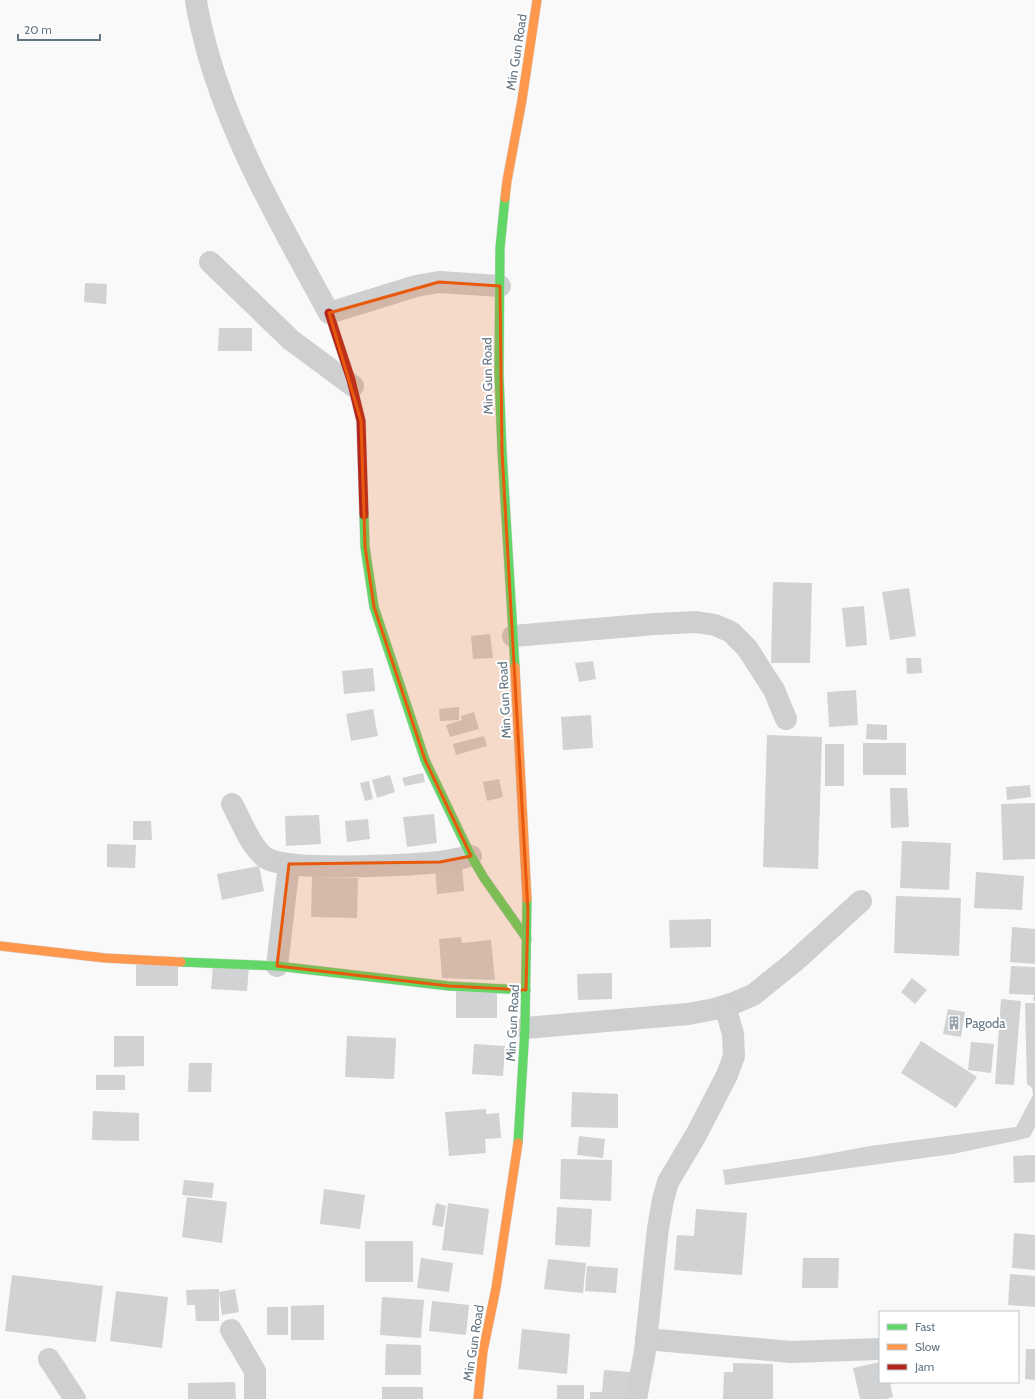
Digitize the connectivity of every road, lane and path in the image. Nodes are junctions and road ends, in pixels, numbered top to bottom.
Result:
1 (196, 0) edge
2 (537, 0) edge
3 (210, 262) dead end
4 (500, 286) junction
5 (330, 312) junction
6 (353, 386) junction
7 (513, 636) junction
8 (786, 719) dead end
9 (232, 804) dead end
10 (471, 856) junction
11 (289, 864) junction
12 (861, 901) dead end
13 (527, 939) junction
14 (0, 946) edge
15 (277, 966) junction
16 (526, 990) junction
17 (725, 1006) junction
18 (525, 1028) junction
19 (231, 1330) dead end
20 (646, 1339) junction
21 (879, 1349) edge
22 (50, 1360) dead end
23 (75, 1399) edge
24 (256, 1399) edge
25 (478, 1399) edge
26 (636, 1399) edge

1 - 5 street
2 - 4 street, Min Gun Road
3 - 6 street
4 - 5 street
4 - 7 street, Min Gun Road
5 - 6 street
6 - 10 street
7 - 8 street
7 - 13 street, Min Gun Road
9 - 11 street
10 - 11 street
10 - 13 street
11 - 15 street
12 - 17 street
13 - 16 street, Min Gun Road
14 - 15 street
15 - 16 street
16 - 18 street, Min Gun Road
17 - 18 street
17 - 20 street
18 - 25 street, Min Gun Road
19 - 24 street
20 - 21 street
20 - 26 street
22 - 23 street

